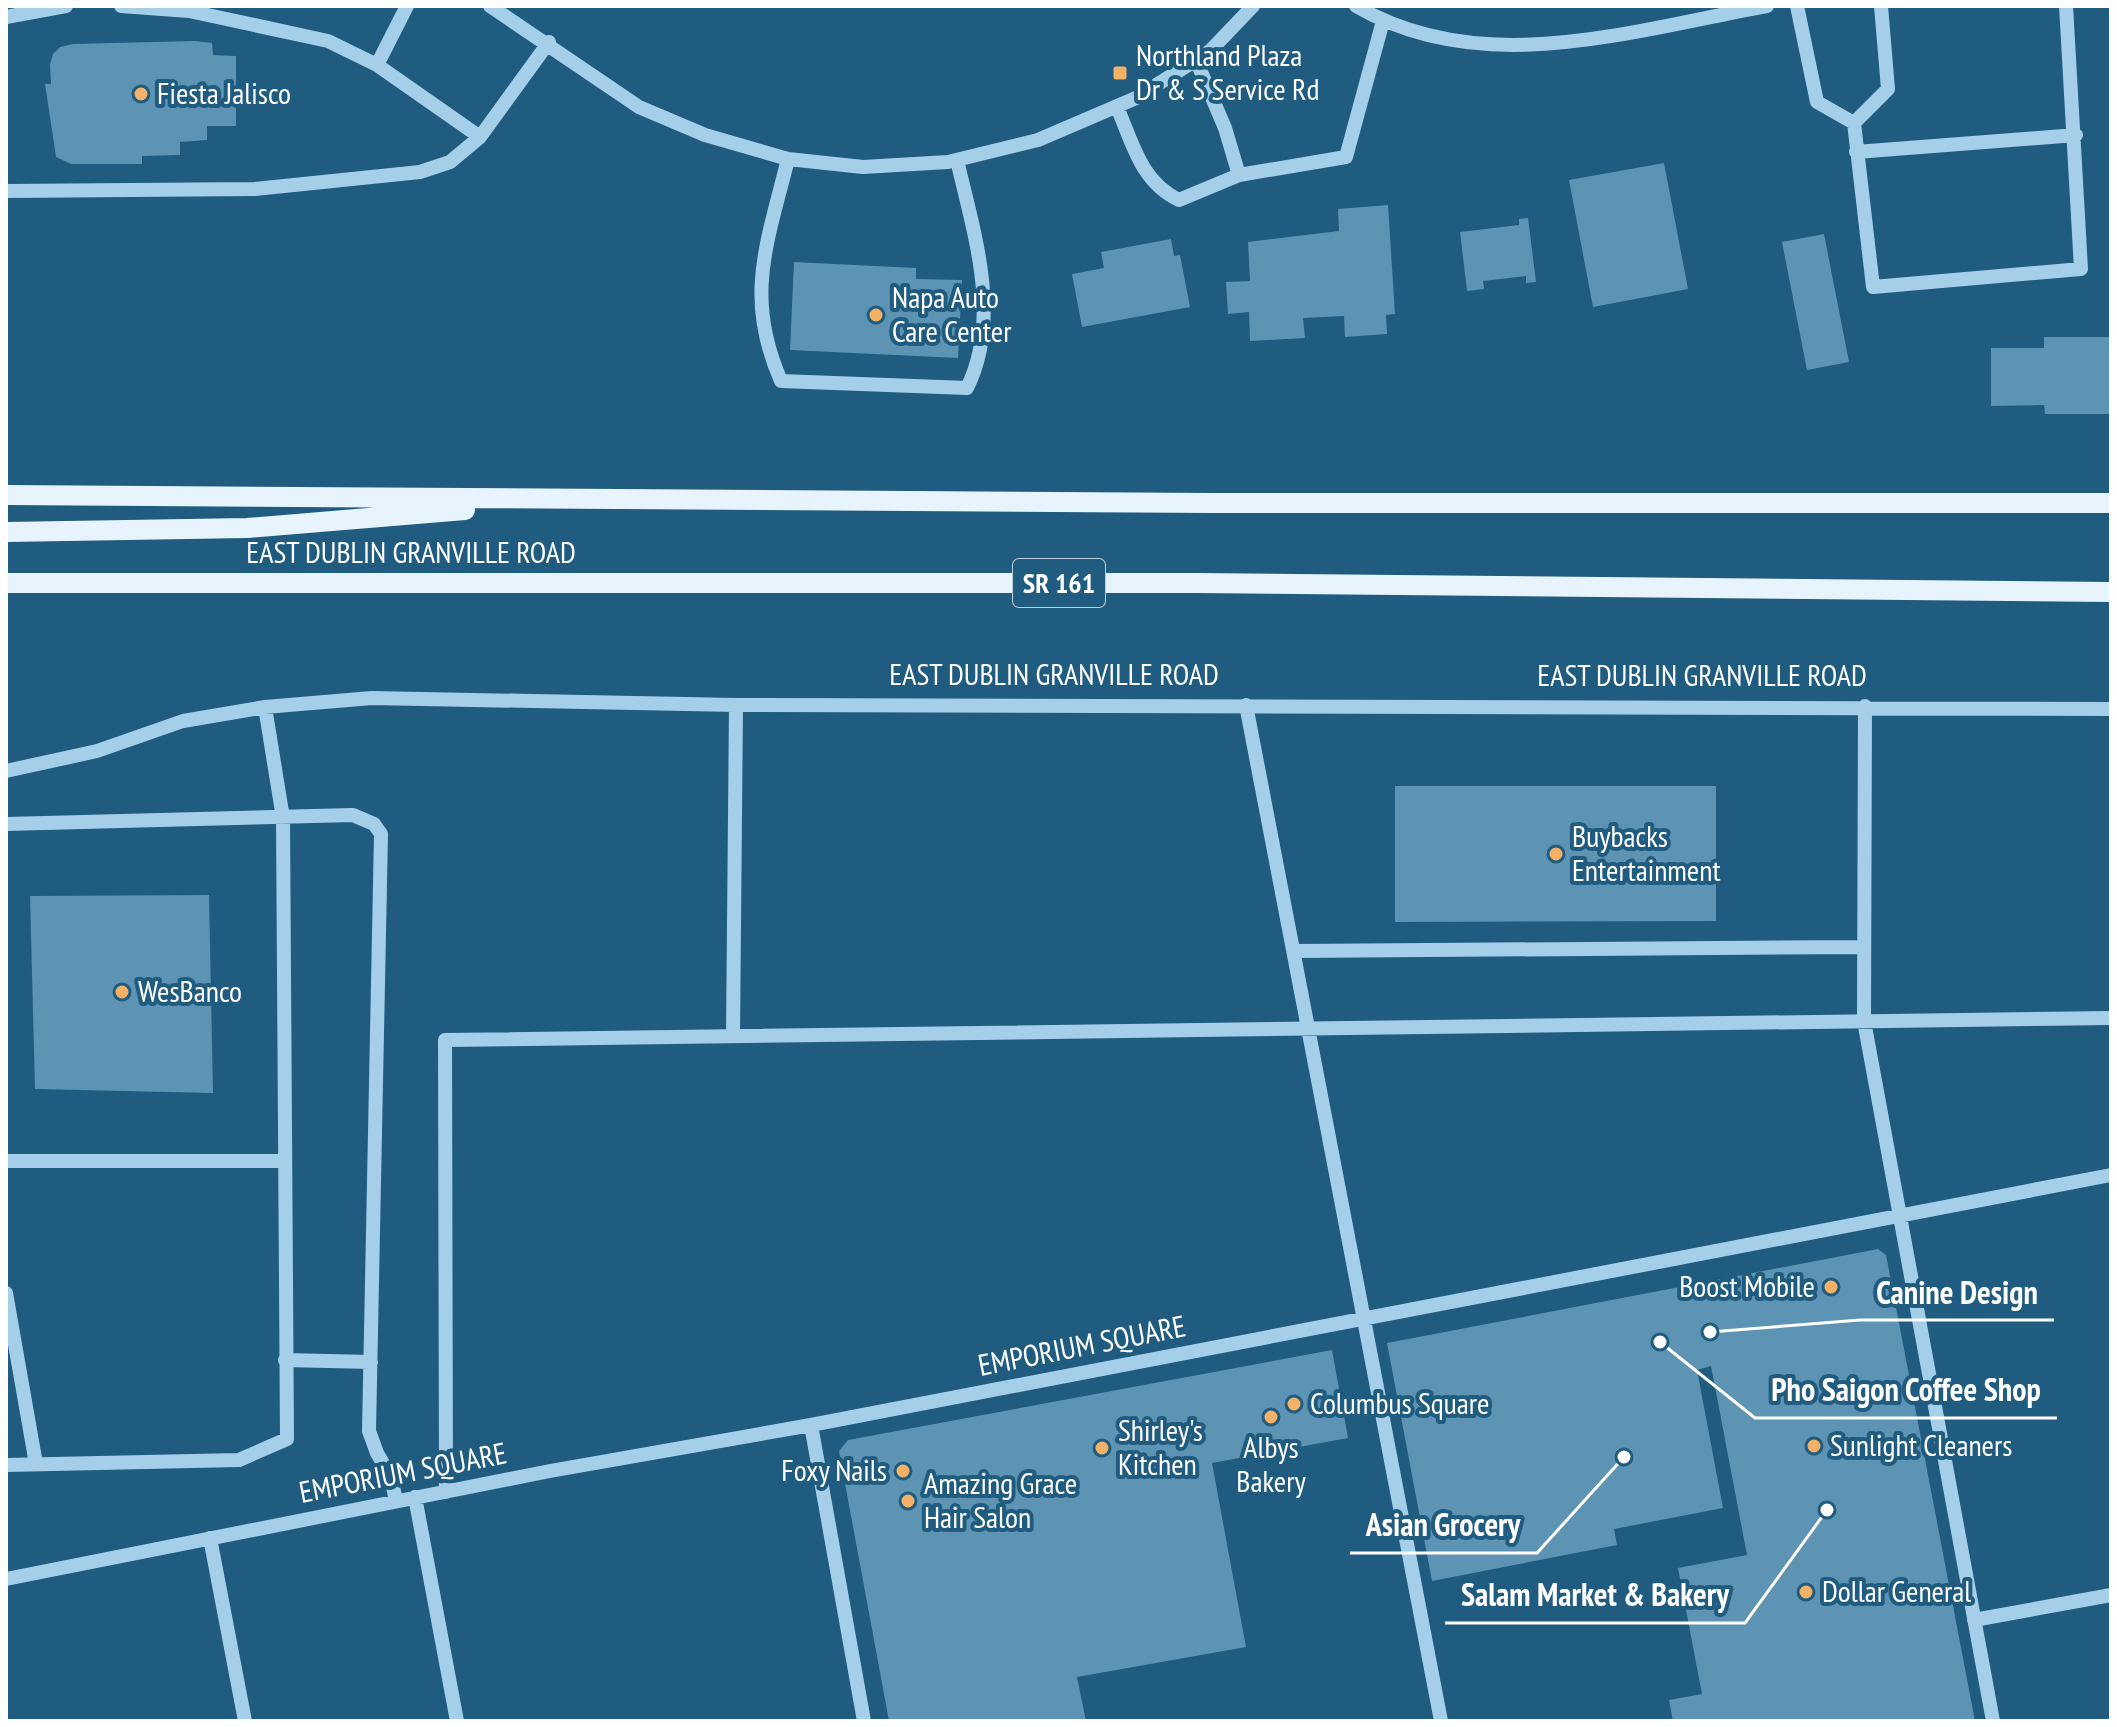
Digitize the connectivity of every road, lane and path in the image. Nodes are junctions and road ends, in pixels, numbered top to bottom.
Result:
1 (66, 6) edge
2 (121, 6) edge
3 (407, 6) edge
4 (490, 6) edge
5 (1253, 6) edge
6 (1356, 6) edge
7 (1767, 6) edge
8 (1797, 6) edge
9 (1881, 6) edge
10 (2066, 6) edge
11 (6, 17) edge
12 (1383, 21) junction
13 (549, 42) junction
14 (1196, 60) junction
15 (377, 65) junction
16 (1117, 107) junction
17 (1854, 123) junction
18 (2076, 135) junction
19 (480, 137) junction
20 (1856, 152) junction
21 (788, 159) junction
22 (957, 160) junction
23 (1239, 175) junction
24 (6, 191) edge
25 (6, 495) edge
26 (592, 499) junction
27 (2111, 503) edge
28 (6, 532) edge
29 (6, 583) edge
30 (2111, 592) edge
31 (736, 705) junction
32 (1246, 705) junction
33 (1865, 706) junction
34 (265, 707) junction
35 (2111, 709) edge
36 (6, 771) edge
37 (283, 818) junction
38 (6, 824) edge
39 (1864, 947) junction
40 (1294, 951) junction
41 (2111, 1018) edge
42 (1864, 1021) junction
43 (1308, 1029) junction
44 (733, 1035) junction
45 (6, 1161) edge
46 (283, 1161) junction
47 (2111, 1175) edge
48 (1899, 1216) junction
49 (6, 1293) edge
50 (1364, 1319) junction
51 (285, 1360) junction
52 (371, 1362) junction
53 (811, 1425) junction
54 (36, 1464) junction
55 (6, 1465) edge
56 (446, 1492) junction
57 (415, 1497) junction
58 (396, 1501) junction
59 (210, 1538) junction
60 (6, 1579) edge
61 (2111, 1595) edge
62 (1974, 1620) junction
63 (245, 1721) edge
64 (457, 1721) edge
65 (864, 1721) edge
66 (1441, 1721) edge
67 (1993, 1721) edge

1 - 11 street
2 - 15 street
3 - 15 street
4 - 13 street
5 - 14 street
6 - 12 street
7 - 12 street
8 - 17 street
9 - 17 street
10 - 18 street
12 - 23 street
13 - 19 street
13 - 21 street
14 - 16 street
14 - 23 street
15 - 19 street
16 - 22 street
16 - 23 street
17 - 20 street
18 - 20 street
18 - 20 street
19 - 24 street
21 - 22 street
21 - 22 street
25 - 26 main road, EAST DUBLIN GRANVILLE ROAD
26 - 27 main road, EAST DUBLIN GRANVILLE ROAD
26 - 28 main road
29 - 30 main road, EAST DUBLIN GRANVILLE ROAD / SR 161
31 - 32 street, EAST DUBLIN GRANVILLE ROAD
31 - 34 street, EAST DUBLIN GRANVILLE ROAD
31 - 44 street
32 - 33 street, EAST DUBLIN GRANVILLE ROAD
32 - 40 street
33 - 35 street, EAST DUBLIN GRANVILLE ROAD
33 - 39 street
34 - 36 street, EAST DUBLIN GRANVILLE ROAD
34 - 37 street
37 - 38 street
37 - 46 street
37 - 52 street
39 - 40 street
39 - 42 street
40 - 43 street
41 - 42 street
42 - 43 street
42 - 48 street
43 - 44 street
43 - 50 street
44 - 56 street
45 - 46 street
46 - 51 street
47 - 48 street
48 - 50 street
48 - 62 street
49 - 54 street
50 - 53 street, EMPORIUM SQUARE
50 - 66 street
51 - 52 street
51 - 54 street
52 - 58 street
53 - 56 street, EMPORIUM SQUARE
53 - 65 street
54 - 55 street
56 - 57 street, EMPORIUM SQUARE
57 - 58 street, EMPORIUM SQUARE
57 - 64 street
58 - 59 street, EMPORIUM SQUARE
59 - 60 street, EMPORIUM SQUARE
59 - 63 street
61 - 62 street
62 - 67 street

